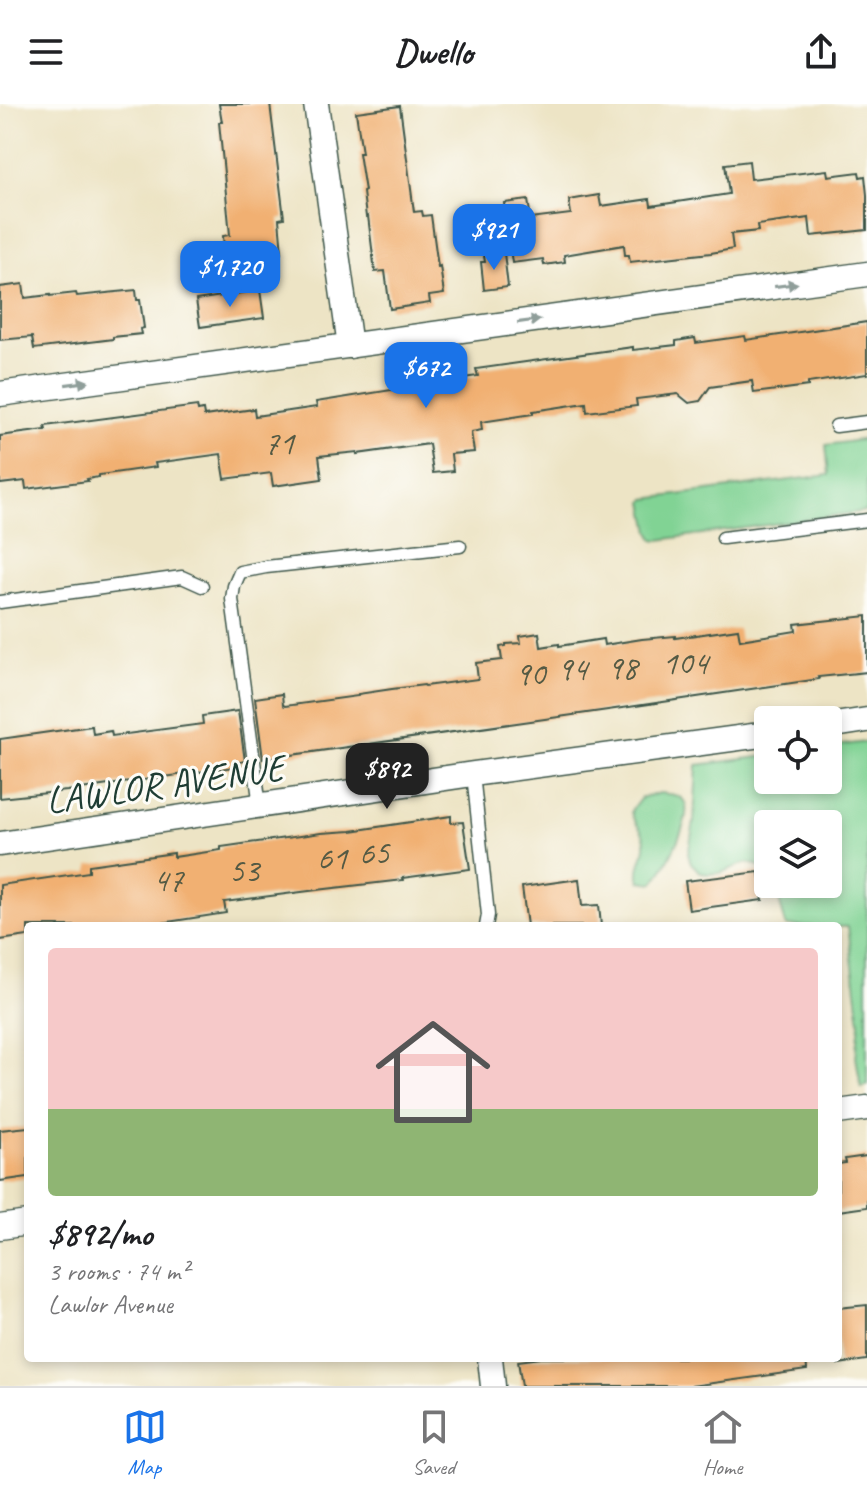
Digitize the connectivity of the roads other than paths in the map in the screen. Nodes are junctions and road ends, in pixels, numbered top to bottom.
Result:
1 (316, 104) edge
2 (867, 274) edge
3 (350, 346) junction
4 (0, 394) edge
5 (867, 422) edge
6 (836, 426) dead end
7 (867, 520) edge
8 (723, 538) dead end
9 (460, 546) dead end
10 (202, 586) dead end
11 (0, 602) edge
12 (867, 720) edge
13 (842, 724) edge
14 (754, 736) edge
15 (473, 774) junction
16 (260, 806) junction
17 (0, 844) edge
18 (487, 922) edge
19 (867, 1108) edge
20 (842, 1111) edge
21 (24, 1224) edge
22 (0, 1227) edge
23 (490, 1362) edge
24 (493, 1386) edge

1 - 3 street
3 -> 2 street
4 -> 3 street
5 - 6 lane
7 - 8 lane
9 - 16 lane
10 - 11 lane
12 - 13 street
14 - 15 street, LAWLOR AVENUE
15 - 16 street, LAWLOR AVENUE
15 - 18 lane
16 - 17 street, LAWLOR AVENUE
19 - 20 street
21 - 22 street
23 - 24 street

